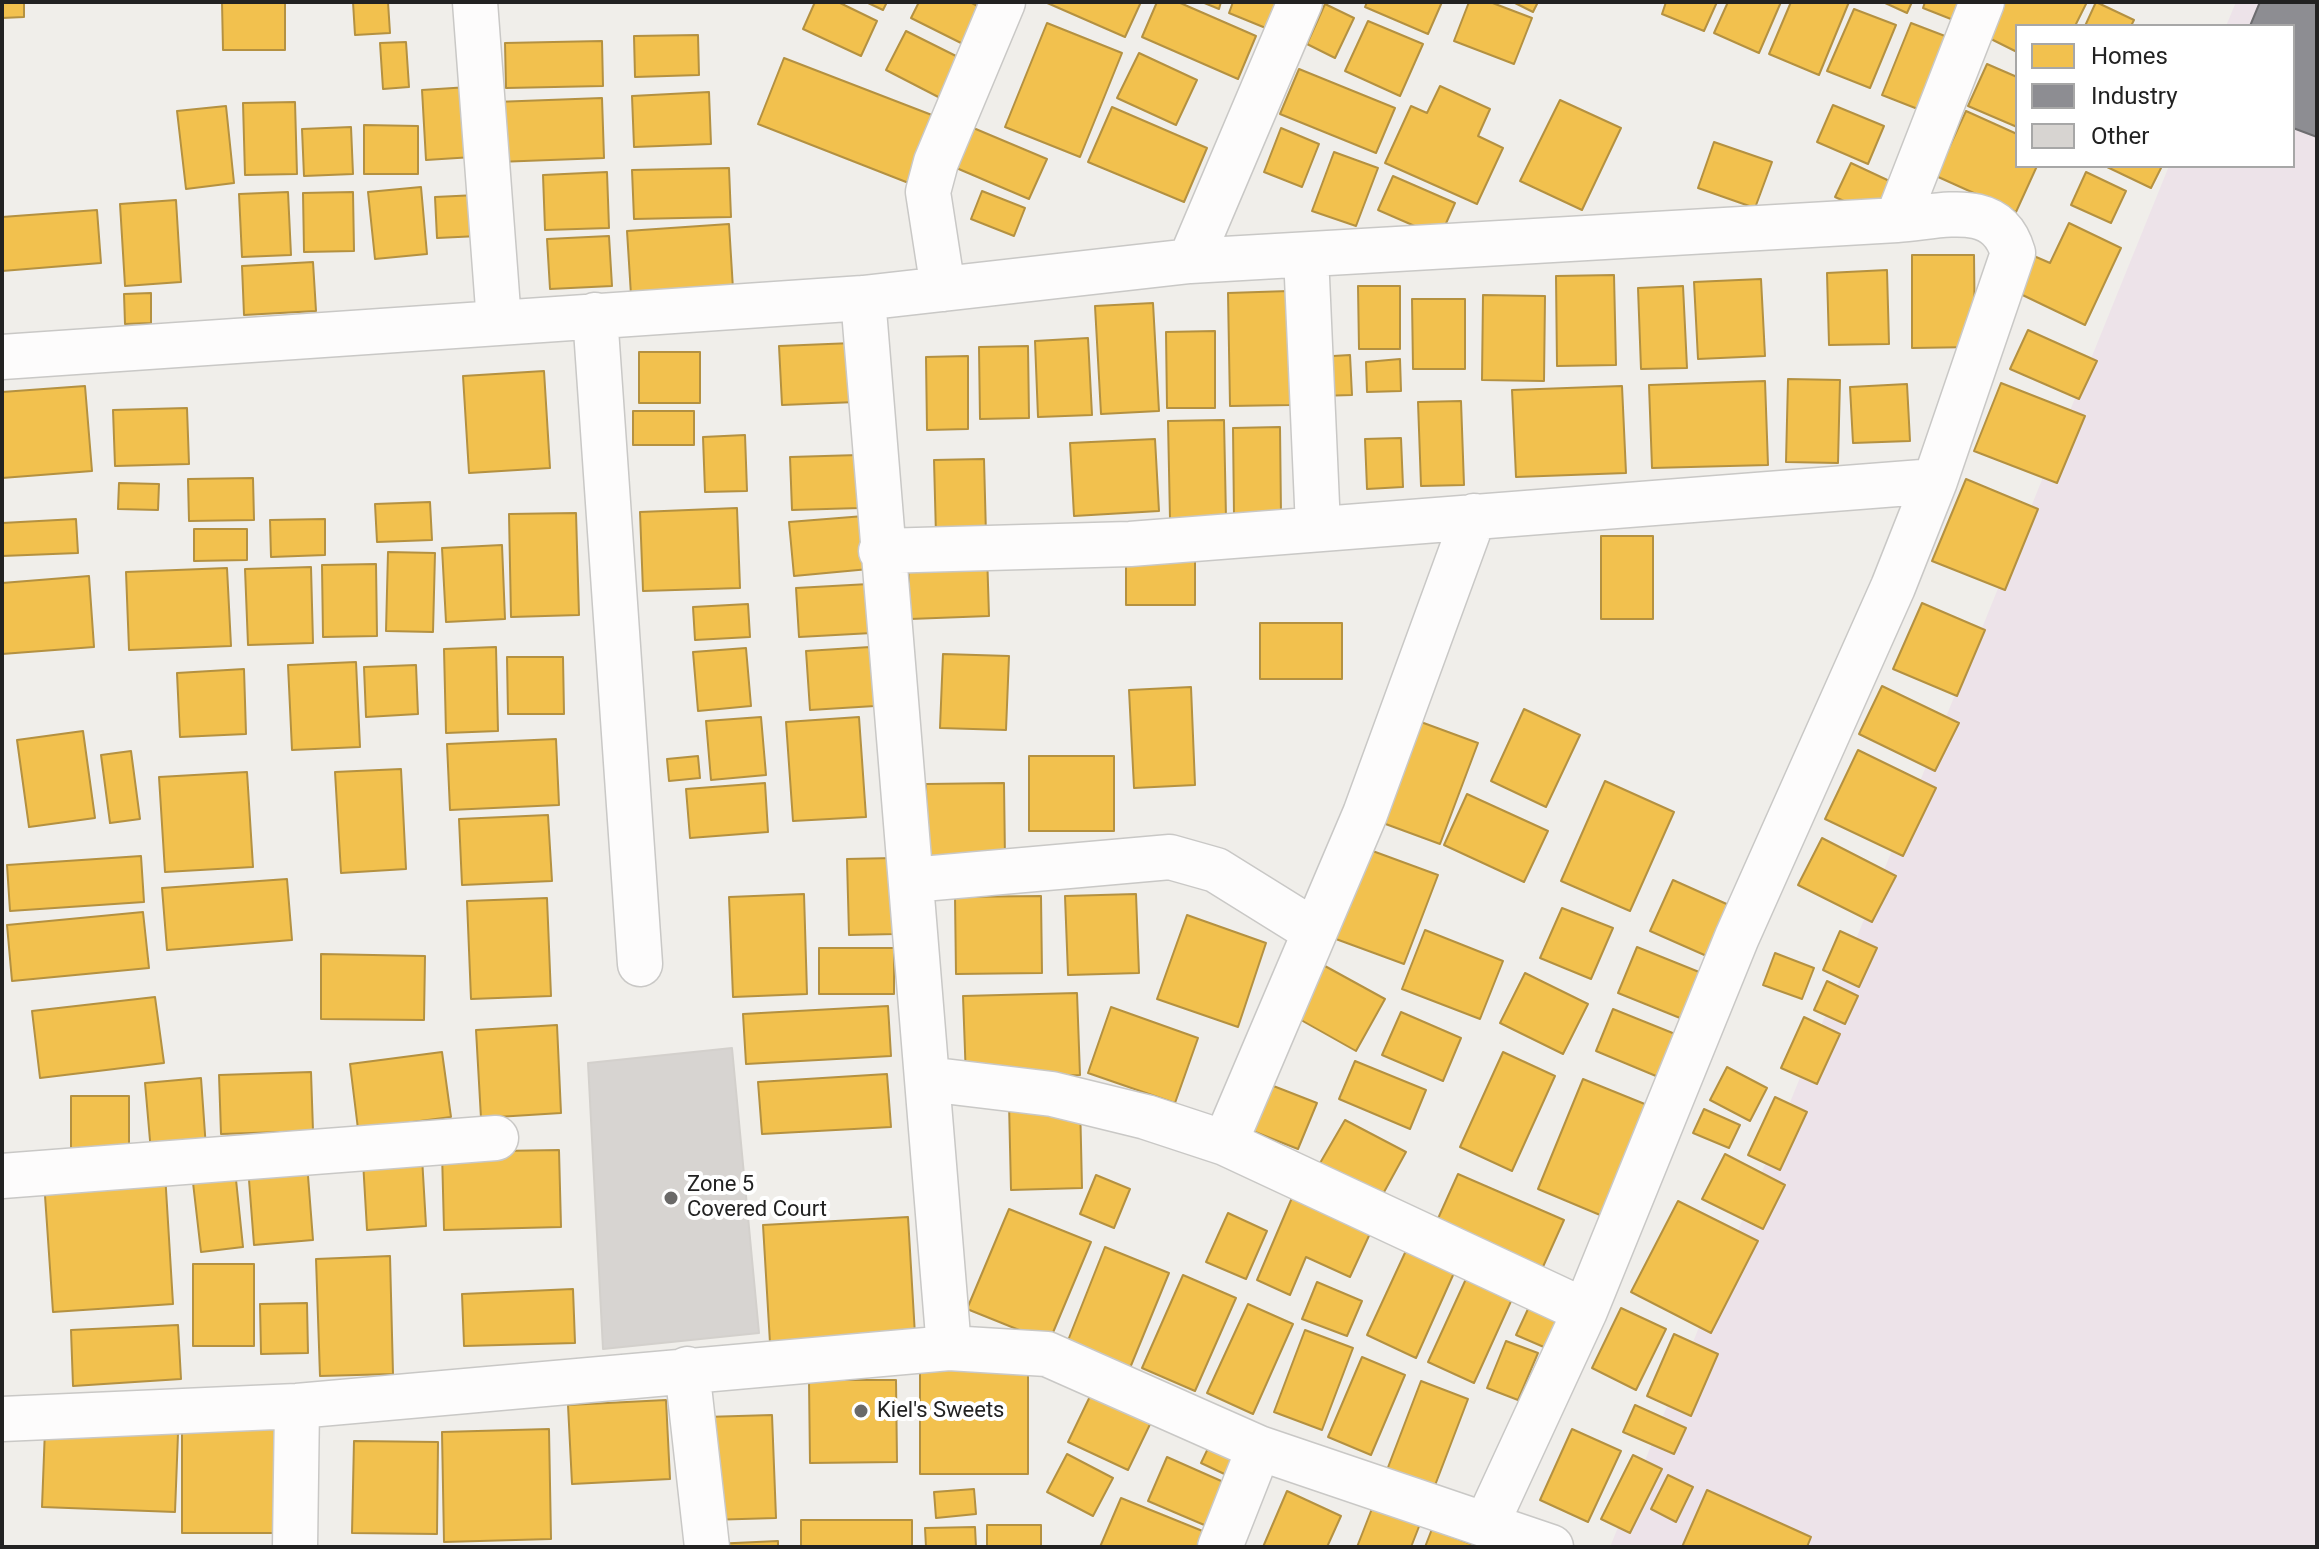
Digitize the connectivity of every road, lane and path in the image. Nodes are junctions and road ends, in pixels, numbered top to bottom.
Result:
1 (475, 2) edge
2 (1003, 2) edge
3 (1300, 2) edge
4 (1982, 2) edge
5 (1897, 220) junction
6 (1306, 255) junction
7 (1190, 261) junction
8 (943, 289) junction
9 (863, 298) junction
10 (595, 315) junction
11 (499, 322) junction
12 (2, 357) edge
13 (1935, 481) junction
14 (1474, 516) junction
15 (1318, 527) junction
16 (881, 551) junction
17 (911, 880) junction
18 (1314, 931) junction
19 (640, 964) dead end
20 (927, 1079) junction
21 (496, 1138) dead end
22 (1225, 1143) junction
23 (2, 1176) edge
24 (1585, 1311) junction
25 (949, 1348) junction
26 (687, 1369) junction
27 (297, 1406) junction
28 (2, 1419) edge
29 (1259, 1448) junction
30 (1487, 1523) junction
31 (295, 1547) edge
32 (707, 1547) edge
33 (1220, 1547) edge
34 (1551, 1547) edge

1 - 11 street
2 - 8 street
3 - 7 street
4 - 5 street
5 - 6 street
5 - 13 street
6 - 7 street
6 - 15 street
7 - 8 street
8 - 9 street
9 - 10 street
9 - 16 street
10 - 11 street
10 - 19 street
11 - 12 street
13 - 14 street
13 - 24 street
14 - 15 street
14 - 18 street
15 - 16 street
16 - 17 street
17 - 18 street
17 - 20 street
18 - 22 street
20 - 22 street
20 - 25 street
21 - 23 street
22 - 24 street
24 - 30 street
25 - 26 street
25 - 29 street
26 - 27 street
26 - 32 street
27 - 28 street
27 - 31 street
29 - 30 street
29 - 33 street
30 - 34 street

